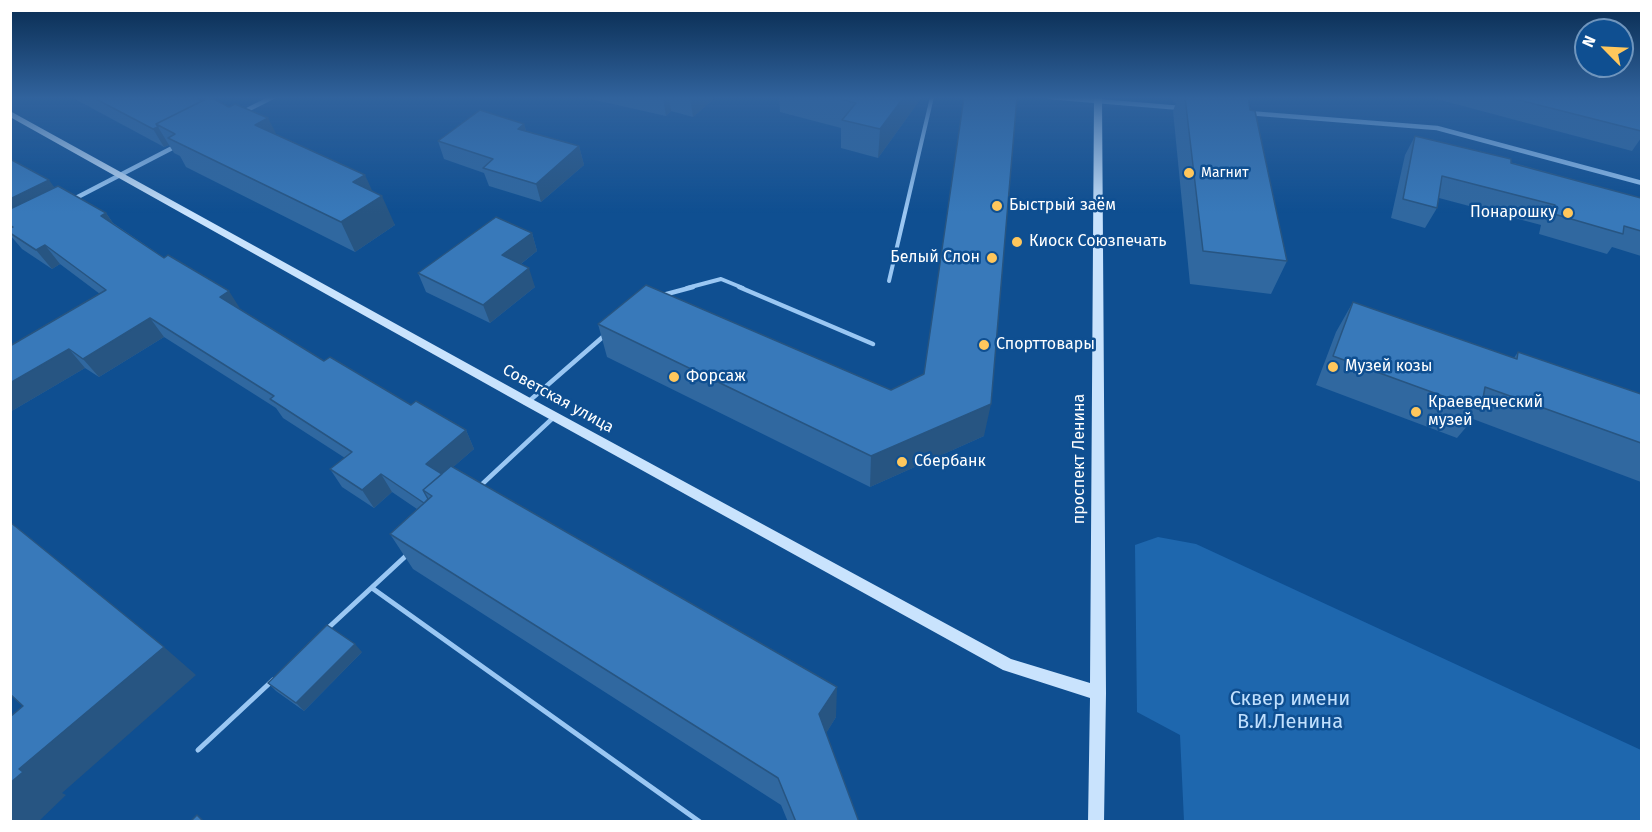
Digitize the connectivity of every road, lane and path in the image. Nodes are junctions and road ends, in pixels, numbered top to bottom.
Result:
1 (53, 136) edge
2 (923, 136) edge
3 (1098, 136) edge
4 (1466, 136) edge
5 (182, 143) edge
6 (121, 174) junction
7 (1641, 183) edge
8 (61, 205) edge
9 (889, 281) dead end
10 (655, 298) edge
11 (608, 332) edge
12 (873, 344) dead end
13 (528, 402) junction
14 (555, 416) junction
15 (477, 489) edge
16 (415, 547) edge
17 (372, 588) junction
18 (320, 636) edge
19 (276, 677) edge
20 (1098, 693) junction
21 (198, 750) dead end
22 (700, 822) edge
23 (1096, 822) edge

1 - 6 main road, Советская улица
2 - 9 lane
3 - 20 main road, проспект Ленина
4 - 7 street
5 - 6 street
6 - 8 street
6 - 13 main road, Советская улица
10 - 12 lane
11 - 13 lane
13 - 14 main road, Советская улица
14 - 15 lane
14 - 20 main road, Советская улица
16 - 17 lane
17 - 18 lane
17 - 22 lane
19 - 21 lane
20 - 23 main road, проспект Ленина

